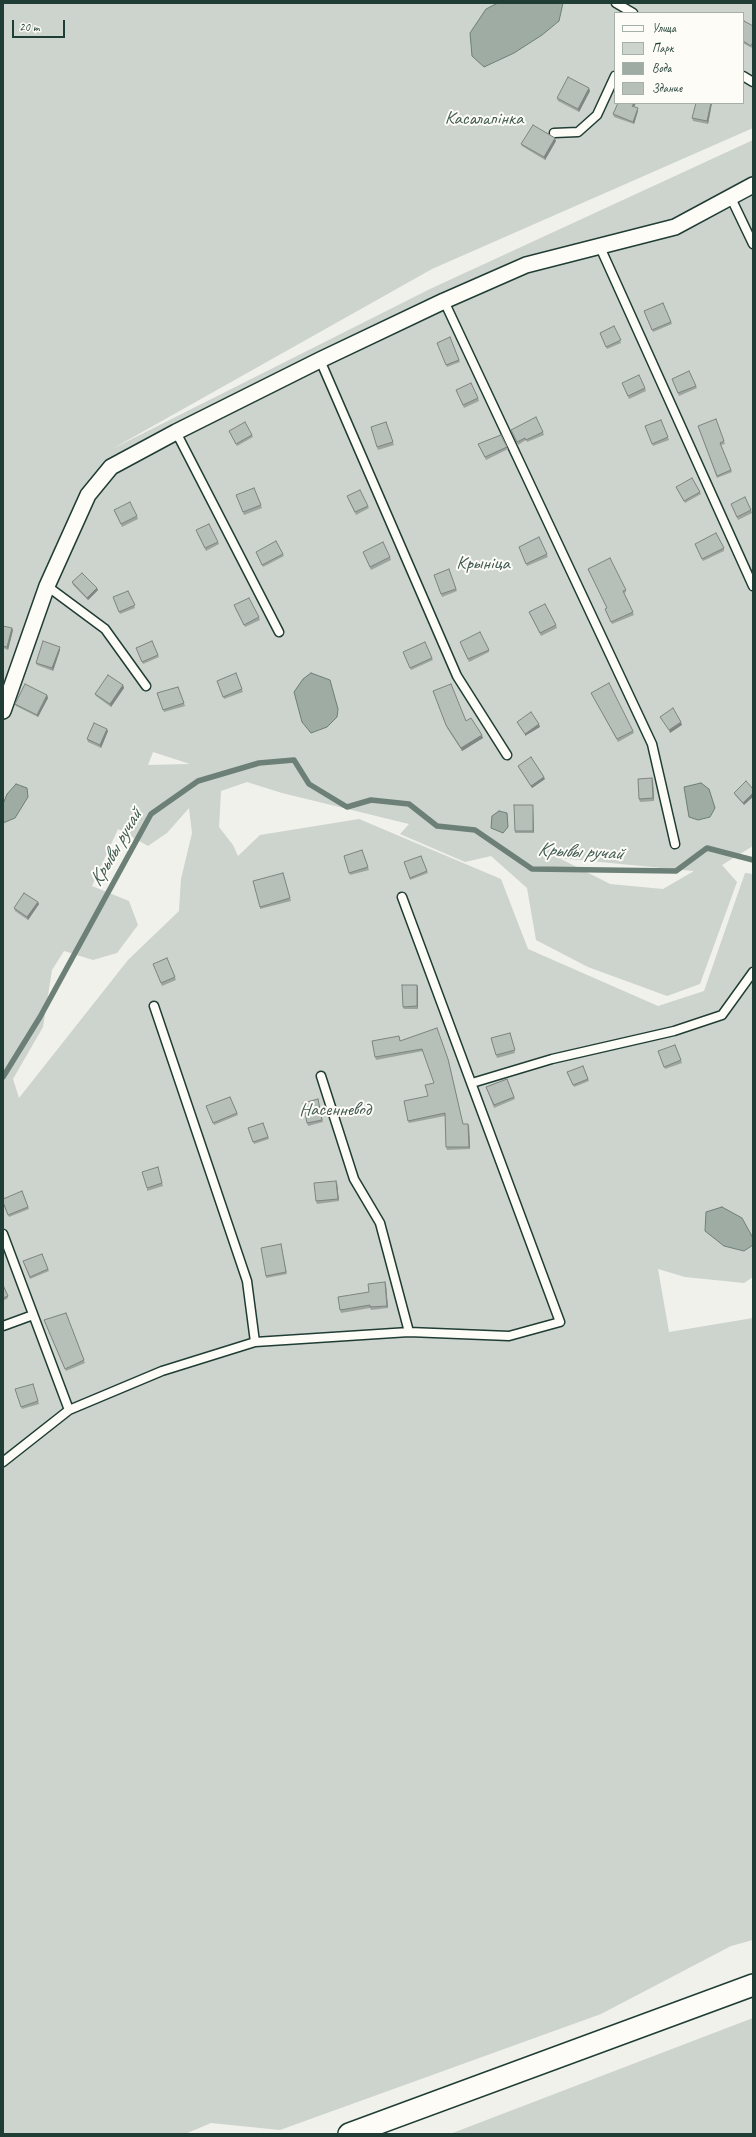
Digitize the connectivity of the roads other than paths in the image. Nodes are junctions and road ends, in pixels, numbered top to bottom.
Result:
1 (616, 3) edge
2 (631, 12) edge
3 (744, 77) edge
4 (614, 78) edge
5 (753, 82) edge
6 (554, 133) dead end
7 (753, 185) edge
8 (731, 198) junction
9 (753, 244) edge
10 (600, 247) junction
11 (444, 301) junction
12 (320, 360) junction
13 (176, 432) junction
14 (47, 586) junction
15 (753, 586) edge
16 (279, 632) dead end
17 (146, 686) dead end
18 (4, 708) edge
19 (507, 755) dead end
20 (675, 844) dead end
21 (402, 896) dead end
22 (753, 972) edge
23 (154, 1006) dead end
24 (321, 1076) dead end
25 (472, 1083) junction
26 (3, 1234) edge
27 (33, 1315) junction
28 (3, 1326) edge
29 (409, 1332) junction
30 (255, 1342) junction
31 (69, 1410) junction
32 (3, 1462) edge
33 (753, 1985) edge
34 (349, 2134) edge

1 - 2 lane
3 - 5 lane
4 - 6 lane
7 - 8 street
8 - 9 lane
8 - 10 street
10 - 11 street
10 - 15 lane
11 - 12 street
11 - 20 lane
12 - 13 street
12 - 19 lane
13 - 14 street
13 - 16 lane
14 - 17 lane
14 - 18 street
21 - 25 lane
22 - 25 lane
23 - 30 lane
24 - 29 lane
25 - 29 lane
26 - 27 lane
27 - 28 lane
27 - 31 lane
29 - 30 lane
30 - 31 lane
31 - 32 lane
33 - 34 main road

